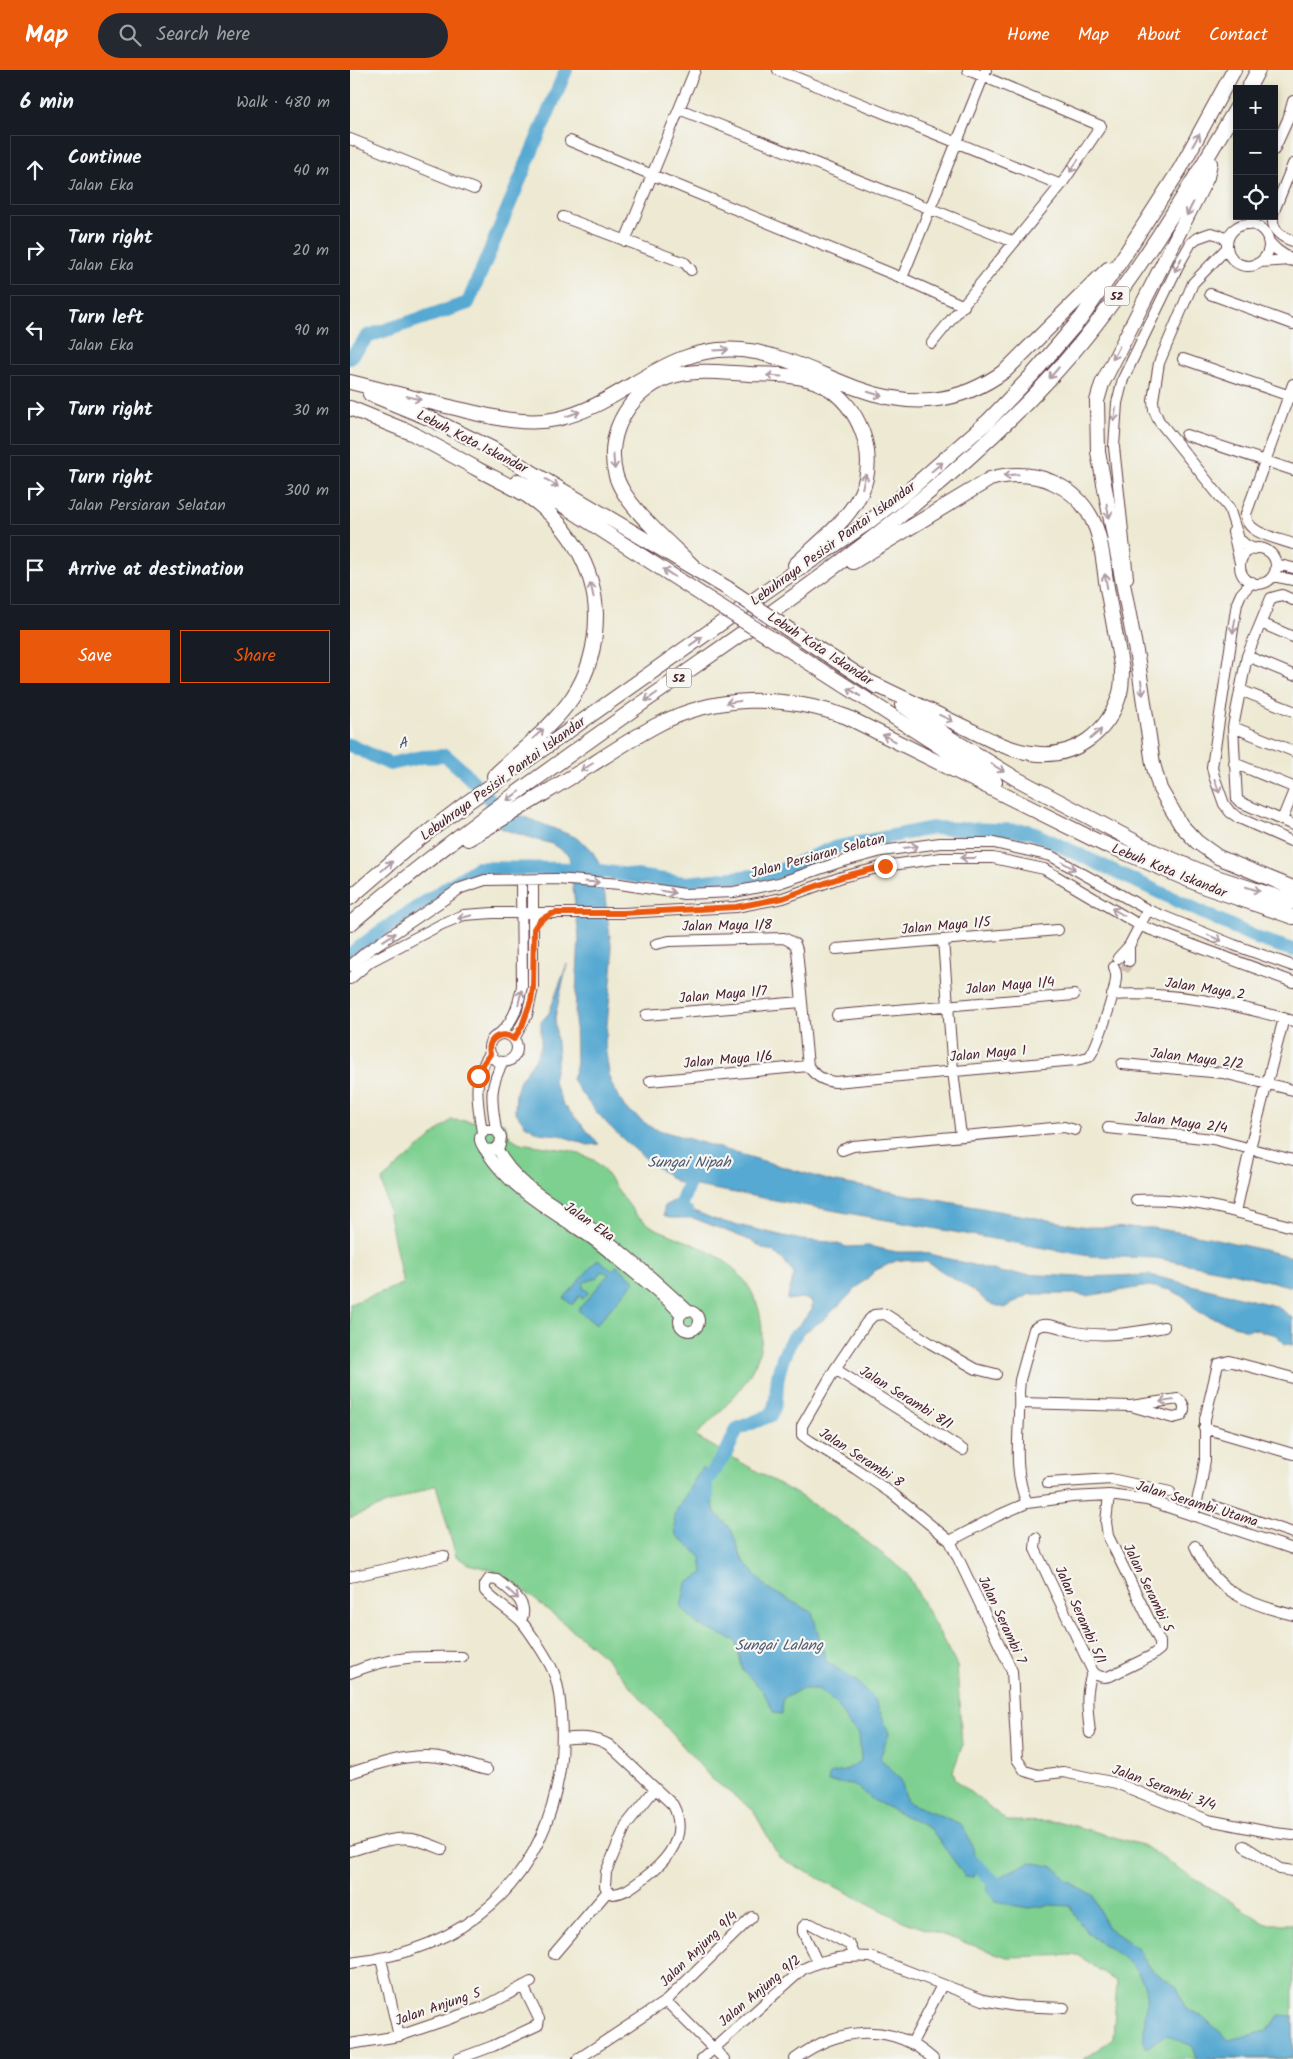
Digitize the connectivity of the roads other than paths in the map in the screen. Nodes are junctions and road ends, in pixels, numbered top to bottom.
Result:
1 (695, 70) edge
2 (778, 70) edge
3 (968, 70) edge
4 (1234, 70) edge
5 (1258, 70) edge
6 (984, 73) edge
7 (1250, 85) edge
8 (1293, 101) edge
9 (679, 109) junction
10 (1233, 114) edge
11 (350, 139) edge
12 (570, 141) dead end
13 (1278, 141) edge
14 (956, 142) junction
15 (1213, 147) junction
16 (1293, 164) edge
17 (652, 175) junction
18 (1061, 185) junction
19 (474, 189) dead end
20 (1278, 201) edge
21 (930, 209) junction
22 (562, 217) dead end
23 (1272, 220) edge
24 (1252, 221) edge
25 (625, 241) junction
26 (1293, 241) edge
27 (1014, 242) junction
28 (1268, 242) junction
29 (1227, 244) junction
30 (1124, 256) junction
31 (1292, 260) edge
32 (1236, 262) junction
33 (1260, 262) junction
34 (691, 270) dead end
35 (1201, 274) junction
36 (902, 278) junction
37 (1210, 294) dead end
38 (964, 306) junction
39 (1293, 324) edge
40 (932, 343) dead end
41 (1183, 358) dead end
42 (350, 382) edge
43 (1293, 384) edge
44 (350, 388) edge
45 (1291, 396) edge
46 (350, 408) edge
47 (406, 430) junction
48 (1186, 435) dead end
49 (1265, 461) junction
50 (1293, 470) edge
51 (1232, 517) junction
52 (1293, 544) edge
53 (1254, 548) junction
54 (1240, 563) junction
55 (1276, 564) junction
56 (1293, 568) edge
57 (697, 570) junction
58 (1273, 576) junction
59 (1293, 580) edge
60 (1252, 582) junction
61 (771, 588) junction
62 (792, 599) junction
63 (1293, 600) edge
64 (1261, 623) junction
65 (1293, 636) edge
66 (1247, 656) junction
67 (1138, 662) junction
68 (1293, 675) edge
69 (870, 682) junction
70 (1240, 690) junction
71 (1293, 712) edge
72 (1233, 727) junction
73 (1293, 751) edge
74 (1234, 763) junction
75 (1293, 787) edge
76 (1293, 794) edge
77 (465, 804) junction
78 (1282, 820) junction
79 (1293, 825) edge
80 (1293, 842) edge
81 (1105, 845) junction
82 (422, 865) junction
83 (521, 880) junction
84 (533, 880) junction
85 (1293, 888) edge
86 (350, 898) edge
87 (1293, 902) edge
88 (431, 909) junction
89 (1148, 910) junction
90 (533, 912) junction
91 (493, 913) junction
92 (521, 913) junction
93 (560, 913) junction
94 (1293, 917) edge
95 (350, 924) edge
96 (442, 924) junction
97 (1141, 926) junction
98 (1058, 930) dead end
99 (522, 937) junction
100 (533, 938) junction
101 (943, 940) junction
102 (656, 944) dead end
103 (1129, 946) junction
104 (836, 949) dead end
105 (1129, 961) tunnel mouth
106 (350, 966) edge
107 (1293, 966) edge
108 (350, 978) edge
109 (1293, 982) edge
110 (1074, 995) dead end
111 (1112, 995) junction
112 (802, 1002) junction
113 (948, 1005) junction
114 (646, 1015) dead end
115 (837, 1015) dead end
116 (1288, 1019) edge
117 (495, 1037) junction
118 (514, 1039) junction
119 (490, 1054) junction
120 (503, 1062) junction
121 (1122, 1064) dead end
122 (808, 1066) junction
123 (953, 1070) junction
124 (650, 1081) dead end
125 (1268, 1083) junction
126 (1293, 1090) edge
127 (1108, 1128) dead end
128 (496, 1130) junction
129 (1075, 1130) dead end
130 (482, 1133) junction
131 (961, 1136) junction
132 (497, 1148) junction
133 (1250, 1148) junction
134 (484, 1149) junction
135 (842, 1150) dead end
136 (1293, 1160) edge
137 (1136, 1200) dead end
138 (1236, 1212) junction
139 (1293, 1227) edge
140 (1164, 1327) dead end
141 (835, 1368) junction
142 (996, 1374) dead end
143 (1293, 1378) edge
144 (1020, 1403) junction
145 (1131, 1406) dead end
146 (1204, 1428) junction
147 (963, 1450) dead end
148 (1293, 1454) edge
149 (1071, 1480) junction
150 (1048, 1483) dead end
151 (1149, 1486) junction
152 (1170, 1492) dead end
153 (1109, 1495) junction
154 (1072, 1497) junction
155 (1147, 1500) junction
156 (1027, 1503) junction
157 (1213, 1506) dead end
158 (1193, 1516) junction
159 (1242, 1516) junction
160 (1238, 1531) junction
161 (1293, 1533) edge
162 (1036, 1538) dead end
163 (950, 1541) junction
164 (1196, 1546) dead end
165 (1293, 1549) edge
166 (444, 1556) dead end
167 (350, 1578) edge
168 (1293, 1615) edge
169 (521, 1621) dead end
170 (462, 1657) dead end
171 (1093, 1672) junction
172 (350, 1673) edge
173 (1090, 1733) dead end
174 (562, 1739) junction
175 (487, 1770) dead end
176 (1055, 1772) joint
177 (350, 1773) edge
178 (655, 1789) junction
179 (1293, 1835) edge
180 (1244, 1846) dead end
181 (442, 1848) dead end
182 (350, 1851) edge
183 (1293, 1871) edge
184 (608, 1892) junction
185 (752, 1917) dead end
186 (554, 1954) dead end
187 (855, 1956) junction
188 (381, 1959) junction
189 (817, 1962) junction
190 (350, 1963) edge
191 (942, 1985) junction
192 (666, 2000) junction
193 (1064, 2008) dead end
194 (398, 2036) junction
195 (912, 2043) junction
196 (350, 2044) edge
197 (714, 2048) junction
198 (458, 2059) edge
199 (578, 2059) edge
200 (702, 2059) edge
201 (724, 2059) edge
202 (795, 2059) edge
203 (933, 2059) edge

1 - 9 street
2 - 14 street
3 - 6 street
30 -> 4 highway, Lebuhraya Pesisir Pantai Iskandar / 52
5 - 7 highway
6 - 14 street
6 -> 18 street
8 - 13 street
9 - 17 street
9 - 21 street
10 - 15 highway, Lebuhraya Pesisir Pantai Iskandar / 52
11 - 19 street
12 - 17 street
14 - 18 street
14 - 21 street
15 -> 62 highway, Lebuhraya Pesisir Pantai Iskandar / 52
15 -> 67 highway
16 - 20 street
17 - 25 street
17 - 36 street
18 - 27 street
21 - 27 street
21 - 36 street
22 - 25 street
23 - 26 street
24 - 28 street
24 - 29 street
25 - 34 street
27 - 38 street
28 - 31 street
28 - 33 street
29 - 32 street
29 - 35 street
29 -> 67 street
42 -> 30 highway
61 -> 30 highway, Lebuhraya Pesisir Pantai Iskandar / 52
31 - 33 street
32 - 33 street
32 - 35 street
35 - 51 street
36 - 38 street
37 - 39 street
38 - 40 street
41 - 45 street
43 - 45 street
44 -> 57 highway, Lebuh Kota Iskandar
45 - 49 street
46 - 47 highway, Lebuh Kota Iskandar
77 -> 47 highway
81 -> 47 highway, Lebuh Kota Iskandar, bridge
48 - 49 street
49 - 50 street
49 - 52 street
51 - 53 street
51 - 54 street
53 - 54 street
53 - 55 street
54 - 60 street
55 - 56 street
55 - 58 street
61 -> 57 highway
57 - 69 highway, Lebuh Kota Iskandar, bridge
58 - 59 street
58 - 60 street
60 -> 80 street
77 -> 61 highway, Lebuhraya Pesisir Pantai Iskandar / 52
69 -> 62 highway
62 -> 82 highway, Lebuhraya Pesisir Pantai Iskandar / 52
63 - 64 street
64 - 65 street
64 - 66 street
66 - 68 street
66 - 70 street
67 -> 85 highway
69 -> 87 highway, Lebuh Kota Iskandar
70 - 71 street
70 - 72 street
72 - 73 street
72 - 74 street
74 - 75 street
74 - 78 street
76 - 78 street
86 -> 77 highway, Lebuhraya Pesisir Pantai Iskandar / 52
78 - 79 street
81 -> 82 highway
81 - 94 highway, Lebuh Kota Iskandar
82 - 95 highway, Lebuhraya Pesisir Pantai Iskandar / 52
83 - 84 street, Jalan Persiaran Selatan
83 - 88 street, Jalan Persiaran Selatan
83 - 92 street
84 -> 89 street, Jalan Persiaran Selatan
84 - 90 street
88 - 96 street
106 -> 88 street, Jalan Persiaran Selatan
89 - 97 street, Jalan Maya 1
89 -> 107 street, Jalan Persiaran Selatan
90 - 92 street, Jalan Persiaran Selatan
90 - 93 street, Jalan Persiaran Selatan
90 - 100 street
91 - 92 street, Jalan Persiaran Selatan
91 -> 96 street, Jalan Persiaran Selatan
91 - 99 street
92 - 99 street
97 -> 93 street, Jalan Persiaran Selatan
93 - 100 street
96 - 108 street, Jalan Persiaran Selatan
97 - 103 street, Jalan Maya 1
97 - 109 street, Jalan Persiaran Selatan
98 - 101 street, Jalan Maya 1/5
117 -> 99 street
100 - 118 street
101 - 104 street, Jalan Maya 1/5
101 - 113 street
102 - 112 street, Jalan Maya 1/8
103 - 105 street
103 - 111 street, Jalan Maya 1
110 - 113 street, Jalan Maya 1/4
111 - 116 street, Jalan Maya 2
111 - 123 street, Jalan Maya 1
112 - 114 street, Jalan Maya 1/7
112 - 122 street, Jalan Maya 1/8
113 - 115 street, Jalan Maya 1/4
113 - 123 street
116 - 125 street
117 - 118 street
117 - 119 street
118 - 120 street
119 - 120 street
119 - 130 street
120 - 128 street
121 - 125 street, Jalan Maya 2/2
122 - 123 street, Jalan Maya 1
122 - 124 street, Jalan Maya 1/6
123 - 131 street
125 - 126 street, Jalan Maya 2/2
125 - 133 street
127 - 133 street, Jalan Maya 2/4
128 - 130 street
128 - 132 street
129 - 131 street
130 - 134 street
131 - 135 street
132 - 134 street
132 - 134 street, Jalan Eka
133 - 136 street, Jalan Maya 2/4
133 - 138 street
137 - 138 street
138 - 139 street
140 - 144 street
141 - 142 street, Jalan Serambi 8
141 - 147 street, Jalan Serambi 8/1
141 - 163 street, Jalan Serambi 8
143 - 146 street
144 - 145 street
144 - 156 street
146 - 148 street
146 - 158 street
149 - 150 street, Jalan Serambi Utama
149 - 151 street, Jalan Serambi Utama
149 - 154 street
151 - 152 street, Jalan Serambi Utama
151 - 155 street
153 - 154 street, Jalan Serambi Utama
153 - 155 street, Jalan Serambi Utama
153 - 171 street, Jalan Serambi 5
154 - 156 street, Jalan Serambi Utama
155 - 158 street, Jalan Serambi Utama
156 - 163 street, Jalan Serambi Utama
157 - 159 street, Jalan Serambi Utama
158 - 160 street, Jalan Serambi Utama
159 - 160 street
159 - 161 street, Jalan Serambi Utama
160 - 165 street, Jalan Serambi Utama
162 - 171 street, Jalan Serambi 5/1
163 - 176 street, Jalan Serambi 7
164 - 168 street
166 - 167 street
169 - 174 street
170 - 172 street
171 - 173 street, Jalan Serambi 5/1
174 - 178 street
174 - 188 street
175 - 177 street
176 - 179 street, Jalan Serambi 3/4
178 - 184 street
178 - 184 street
180 - 183 street
181 - 182 street
184 - 186 street
185 - 192 street, Jalan Anjung 9/4
187 - 189 street, Jalan Anjung 9/2
187 - 189 street
187 - 191 street, Jalan Anjung 9/2
188 - 190 street
188 - 194 street
189 - 197 street, Jalan Anjung 9/2
191 - 193 street, Jalan Anjung 9/2
191 - 195 street
192 - 197 street
192 - 199 street, Jalan Anjung 9/4
194 - 196 street, Jalan Anjung 5
194 - 198 street, Jalan Anjung 5
195 - 202 street
195 - 203 street
197 - 200 street, Jalan Anjung 9/2
197 - 201 street

